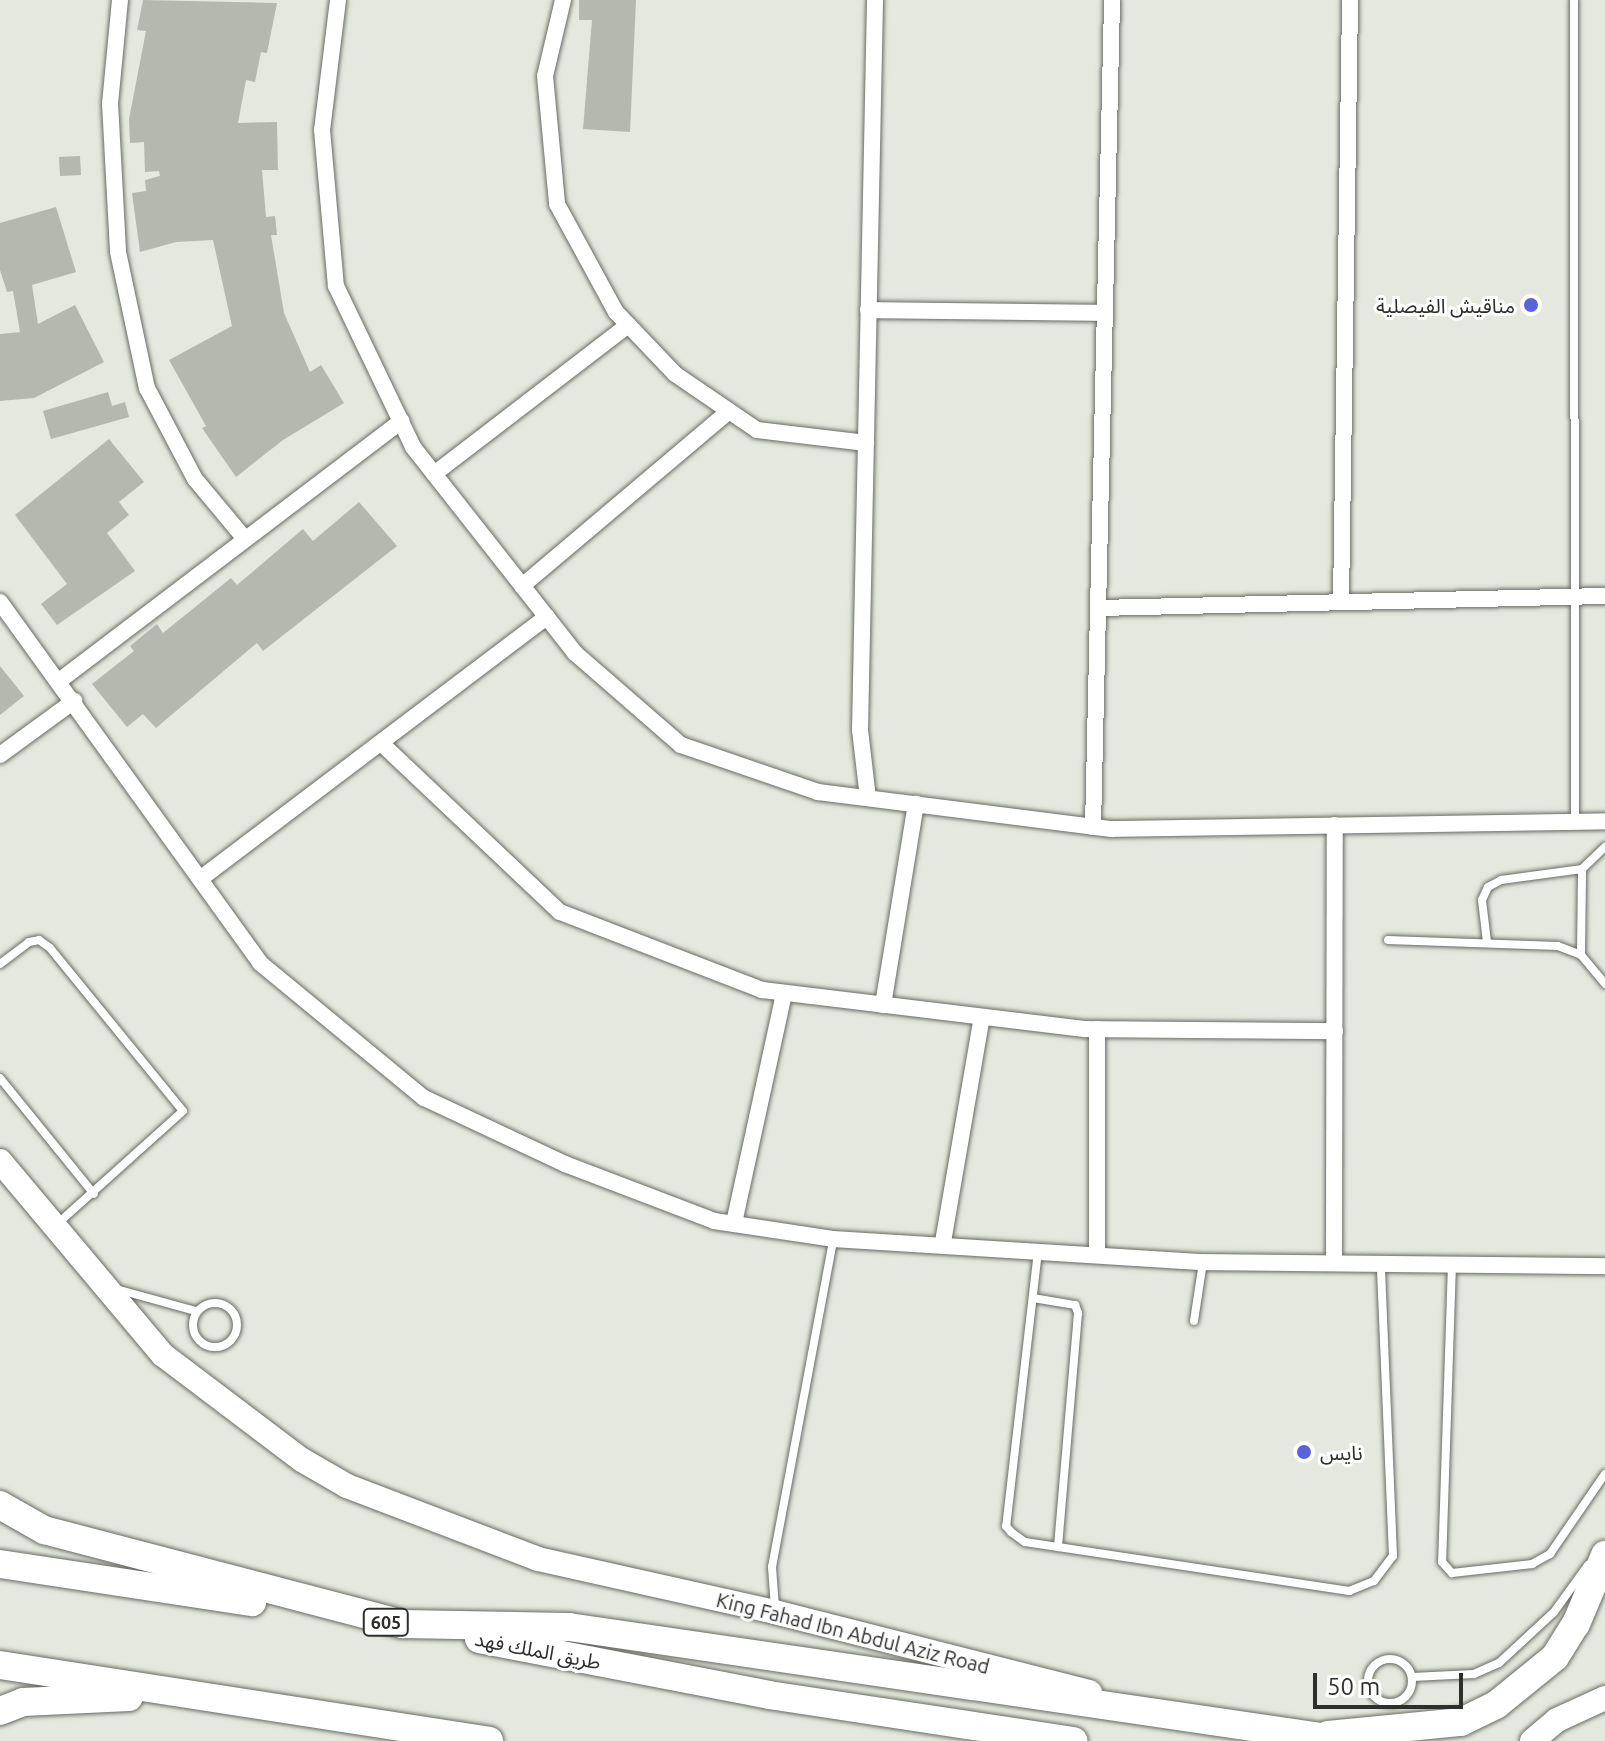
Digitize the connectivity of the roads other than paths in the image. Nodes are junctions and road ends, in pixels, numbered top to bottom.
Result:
1 (120, 0) edge
2 (338, 0) edge
3 (563, 0) edge
4 (875, 0) edge
5 (1112, 0) edge
6 (1350, 0) edge
7 (1574, 0) edge
8 (868, 310) junction
9 (1105, 313) junction
10 (628, 325) junction
11 (729, 411) junction
12 (401, 421) junction
13 (866, 443) junction
14 (434, 474) junction
15 (245, 539) junction
16 (522, 586) junction
17 (1605, 596) edge
18 (1575, 597) junction
19 (0, 602) edge
20 (1341, 602) junction
21 (1098, 608) junction
22 (547, 617) junction
23 (59, 681) junction
24 (74, 701) junction
25 (381, 743) junction
26 (0, 755) edge
27 (868, 798) junction
28 (916, 804) junction
29 (1605, 821) edge
30 (1575, 822) junction
31 (1335, 825) junction
32 (1093, 827) junction
33 (1605, 847) edge
34 (1582, 869) junction
35 (200, 879) junction
36 (1388, 940) dead end
37 (1487, 942) junction
38 (1581, 955) junction
39 (0, 964) edge
40 (1605, 984) edge
41 (784, 993) junction
42 (883, 1005) junction
43 (982, 1017) junction
44 (1097, 1029) junction
45 (1335, 1031) junction
46 (0, 1078) edge
47 (0, 1161) edge
48 (94, 1194) junction
49 (734, 1223) junction
50 (52, 1229) junction
51 (833, 1239) junction
52 (943, 1242) junction
53 (1038, 1251) junction
54 (1097, 1254) junction
55 (1334, 1260) junction
56 (1203, 1262) junction
57 (1452, 1263) junction
58 (1381, 1264) junction
59 (1605, 1266) edge
60 (100, 1285) junction
61 (1033, 1298) junction
62 (196, 1311) junction
63 (1194, 1321) dead end
64 (1605, 1474) edge
65 (0, 1505) edge
66 (1605, 1542) edge
67 (1058, 1547) junction
68 (1605, 1555) edge
69 (0, 1564) edge
70 (775, 1612) junction
71 (403, 1624) junction
72 (0, 1665) edge
73 (1412, 1677) junction
74 (190, 1694) junction
75 (1605, 1698) edge
76 (0, 1711) edge
77 (1166, 1712) junction
78 (1319, 1738) edge
79 (489, 1741) edge
80 (1074, 1741) edge
81 (1349, 1741) edge
82 (1532, 1741) edge

1 - 15 street
2 - 12 street
3 - 10 street
4 - 8 street
5 - 9 street
6 - 20 street
7 - 18 lane
8 - 9 street
8 - 13 street
9 - 21 street
10 - 11 street
10 - 14 street
11 - 13 street
11 - 16 street
12 - 14 street
12 - 15 street
13 - 27 street
14 - 16 street
15 - 23 street
16 - 22 street
17 - 18 street
18 - 20 street
18 - 30 lane
19 - 23 street
20 - 21 street
21 - 32 street
22 - 25 street
22 - 27 street
23 - 24 street
24 - 26 street
24 - 35 street
25 - 35 street
25 - 41 street
27 - 28 street
28 - 32 street
28 - 42 street
29 - 30 street
30 - 31 street
31 - 32 street
31 - 45 street
33 - 34 lane
34 - 37 lane
34 - 38 lane
35 - 49 street
36 - 37 lane
37 - 38 lane
38 - 40 lane
39 - 48 lane
41 - 42 street
41 - 49 street
42 - 43 street
43 - 44 street
43 - 52 street
44 - 45 street
44 - 54 street
45 - 55 street
46 - 48 lane
47 - 50 main road, King Fahad Ibn Abdul Aziz Road
48 - 50 lane
49 - 51 street
50 - 60 main road, King Fahad Ibn Abdul Aziz Road
51 - 52 street
51 - 70 lane
52 - 53 street
53 - 54 street
53 - 61 lane
54 - 56 street
55 - 56 street
55 - 58 street
56 - 63 lane
57 - 58 street
57 - 59 street
57 - 64 lane
58 - 67 lane
60 - 62 lane
60 - 70 main road, King Fahad Ibn Abdul Aziz Road
61 - 67 lane
61 - 67 lane
62 - 62 lane
65 - 71 highway
66 - 73 lane
68 - 78 highway
69 - 71 highway, طريق الملك فهد / 605
70 - 77 main road, King Fahad Ibn Abdul Aziz Road
71 - 77 highway
71 - 80 highway, طريق الملك فهد / 605
72 - 74 highway
73 - 73 lane
74 - 76 highway
74 - 79 highway
75 - 82 main road
77 - 78 highway
78 - 81 highway

